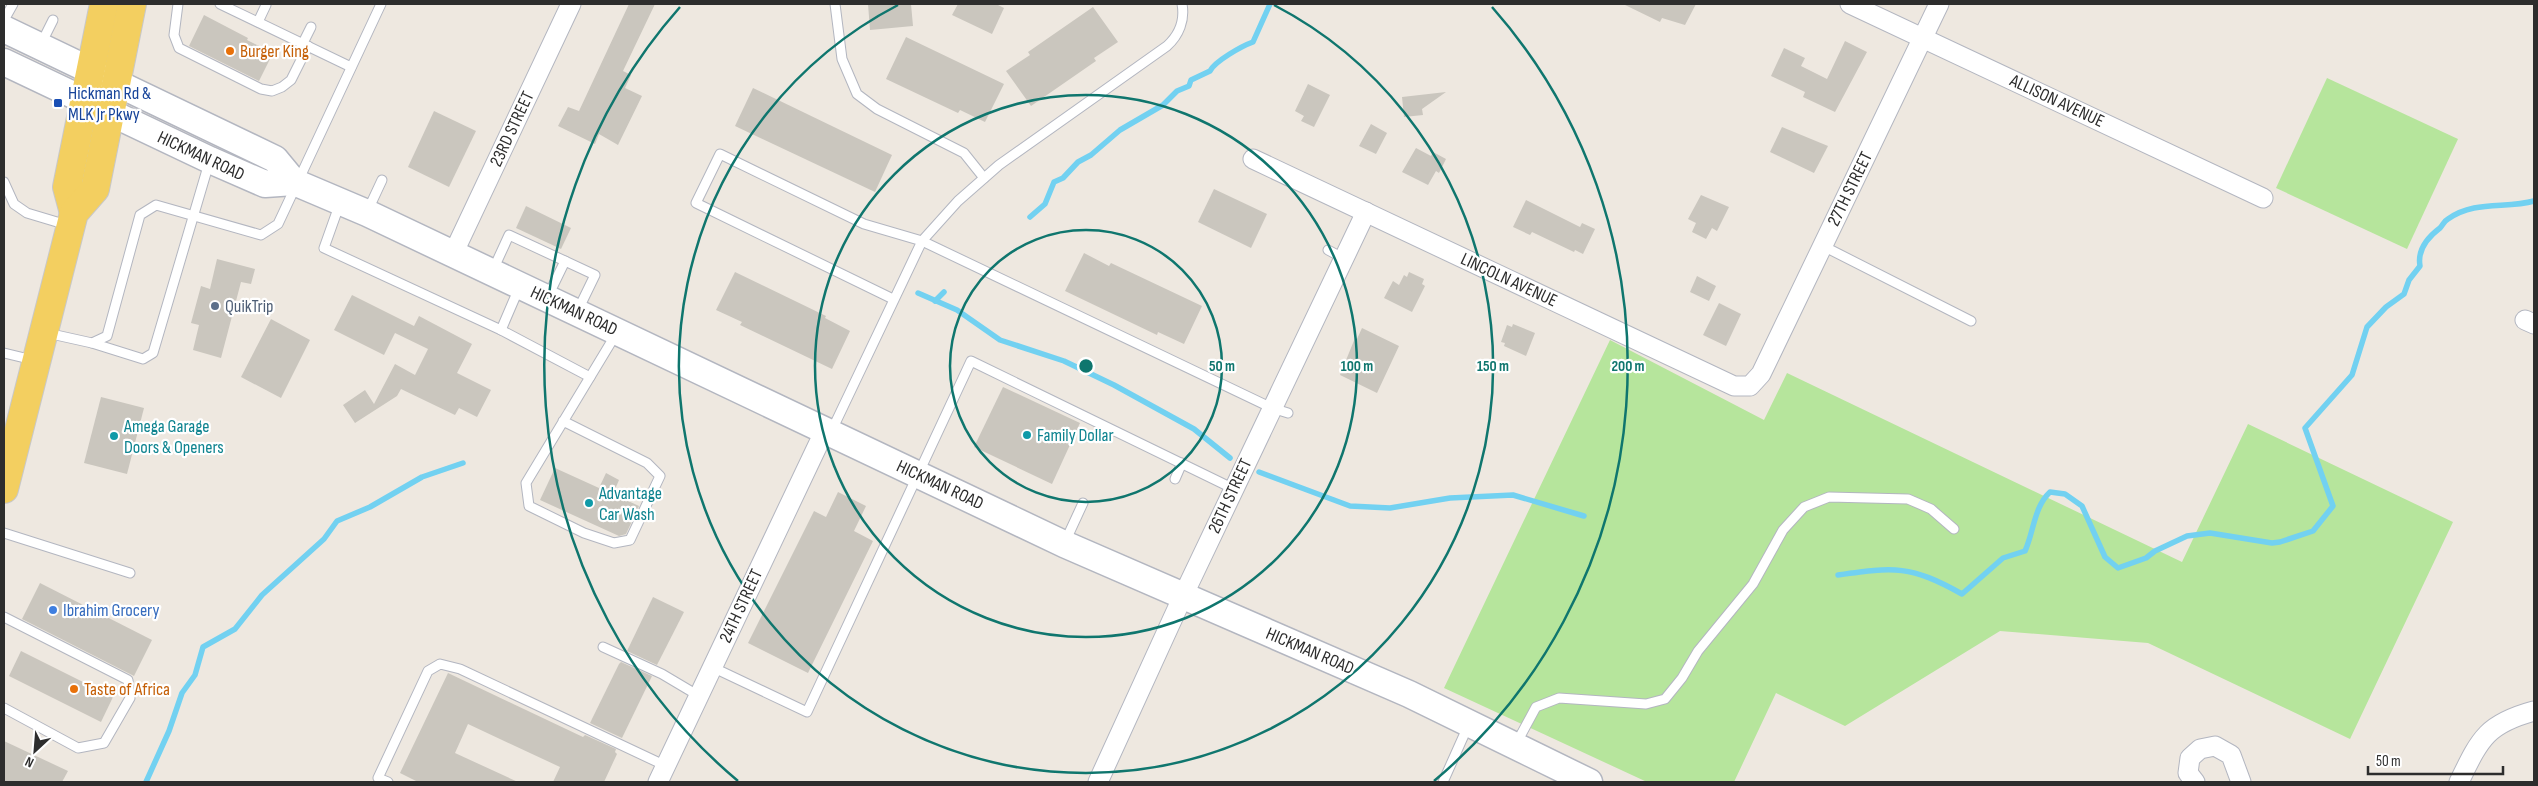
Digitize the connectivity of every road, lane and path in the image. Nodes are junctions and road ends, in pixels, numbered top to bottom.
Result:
1 (13, 4) edge
2 (104, 4) edge
3 (132, 4) edge
4 (178, 4) edge
5 (220, 4) edge
6 (381, 4) edge
7 (571, 4) edge
8 (835, 4) edge
9 (1182, 4) edge
10 (1850, 4) edge
11 (1939, 4) edge
12 (266, 5) dead end
13 (4, 20) edge
14 (54, 20) dead end
15 (258, 22) junction
16 (311, 27) dead end
17 (4, 29) edge
18 (1923, 38) junction
19 (305, 44) junction
20 (40, 46) junction
21 (4, 62) edge
22 (351, 67) junction
23 (92, 72) junction
24 (117, 83) junction
25 (86, 102) junction
26 (111, 114) junction
27 (1253, 159) dead end
28 (210, 160) junction
29 (984, 178) junction
30 (382, 180) dead end
31 (4, 182) edge
32 (295, 183) junction
33 (2263, 198) dead end
34 (341, 202) junction
35 (1366, 212) junction
36 (367, 213) junction
37 (195, 216) junction
38 (72, 220) junction
39 (922, 241) junction
40 (1823, 246) junction
41 (453, 254) junction
42 (565, 260) junction
43 (492, 272) junction
44 (520, 286) junction
45 (547, 298) junction
46 (893, 299) junction
47 (577, 313) junction
48 (1971, 321) dead end
49 (500, 330) junction
50 (44, 332) junction
51 (617, 332) junction
52 (92, 343) junction
53 (4, 353) edge
54 (36, 361) junction
55 (1761, 374) joint
56 (590, 377) junction
57 (1280, 410) junction
58 (563, 421) junction
59 (828, 431) junction
60 (1182, 463) junction
61 (917, 474) junction
62 (1175, 479) dead end
63 (4, 489) edge
64 (1234, 489) junction
65 (1083, 503) dead end
66 (1954, 529) dead end
67 (4, 533) edge
68 (1064, 544) junction
69 (130, 573) dead end
70 (1183, 596) junction
71 (4, 616) edge
72 (603, 647) dead end
73 (712, 668) junction
74 (699, 696) junction
75 (4, 708) edge
76 (2534, 712) edge
77 (1469, 723) junction
78 (1515, 746) junction
79 (662, 774) edge
80 (388, 782) edge
81 (1098, 782) edge
82 (1443, 782) edge
83 (1589, 782) edge
84 (2195, 782) edge
85 (2241, 782) edge
86 (2459, 782) edge

1 - 13 lane
2 - 23 main road
3 - 24 main road
4 - 19 lane
5 - 15 lane
6 - 22 lane
7 - 41 street, 23RD STREET
8 - 29 lane
9 - 29 lane
10 - 18 street, ALLISON AVENUE
11 - 18 street, 27TH STREET
12 - 15 lane
14 - 20 lane
15 - 19 lane
16 - 19 lane
17 - 20 main road, HICKMAN ROAD
18 - 33 street, ALLISON AVENUE
18 - 40 street, 27TH STREET
19 - 22 lane
20 - 23 main road, HICKMAN ROAD
21 - 25 main road, HICKMAN ROAD
22 - 32 lane
23 - 24 main road, HICKMAN ROAD
23 - 25 main road
24 - 26 main road
24 - 32 main road, HICKMAN ROAD
25 - 26 main road, HICKMAN ROAD
25 - 38 main road
26 - 28 main road, HICKMAN ROAD
26 - 38 main road
27 - 35 street, LINCOLN AVENUE
28 - 32 main road, HICKMAN ROAD
28 - 37 lane
29 - 39 lane
30 - 36 lane
31 - 38 lane
32 - 34 main road, HICKMAN ROAD
32 - 37 lane
34 - 36 main road, HICKMAN ROAD
34 - 49 lane
35 - 55 street, LINCOLN AVENUE
35 - 57 street, 26TH STREET
36 - 41 main road, HICKMAN ROAD
37 - 52 lane
37 - 52 lane
38 - 50 main road
39 - 46 lane
39 - 46 lane
39 - 57 lane
40 - 48 lane
40 - 55 street, 27TH STREET
41 - 43 main road, HICKMAN ROAD
42 - 43 lane
42 - 45 lane
42 - 47 lane
43 - 44 main road, HICKMAN ROAD
44 - 45 main road, HICKMAN ROAD
44 - 49 lane
45 - 47 main road, HICKMAN ROAD
46 - 59 lane
47 - 51 main road, HICKMAN ROAD
49 - 56 lane
50 - 52 lane
50 - 54 main road
51 - 56 lane
51 - 59 main road, HICKMAN ROAD
53 - 54 lane
54 - 63 main road
56 - 58 lane
57 - 64 street, 26TH STREET
58 - 58 lane
59 - 61 main road, HICKMAN ROAD
59 - 73 street, 24TH STREET
60 - 61 lane
60 - 62 lane
60 - 64 lane
61 - 68 main road, HICKMAN ROAD
61 - 73 lane
64 - 70 street, 26TH STREET
65 - 68 lane
66 - 78 lane
67 - 69 lane
68 - 70 main road, HICKMAN ROAD
70 - 77 main road, HICKMAN ROAD
70 - 81 street, 26TH STREET
71 - 75 lane
72 - 74 lane
73 - 74 street, 24TH STREET
74 - 79 street, 24TH STREET
76 - 86 street
77 - 78 main road, HICKMAN ROAD
77 - 82 lane
78 - 83 main road, HICKMAN ROAD
79 - 80 lane
84 - 85 street

